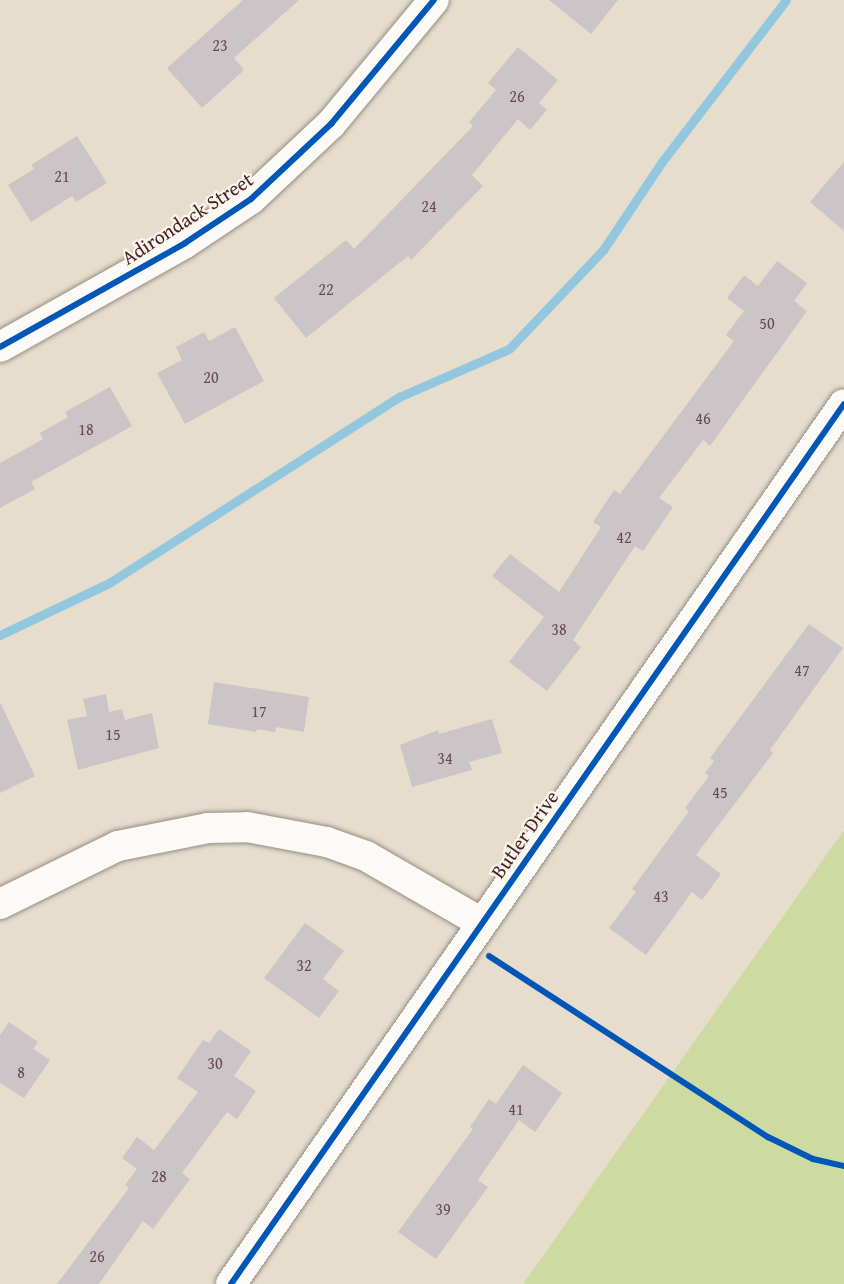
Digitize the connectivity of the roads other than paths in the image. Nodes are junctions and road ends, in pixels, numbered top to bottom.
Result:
1 (434, 0) edge
2 (0, 347) edge
3 (844, 404) edge
4 (0, 904) edge
5 (482, 923) junction
6 (231, 1284) edge

1 - 2 street, Adirondack Street
3 - 5 street, Butler Drive
4 - 5 street
5 - 6 street, Butler Drive

